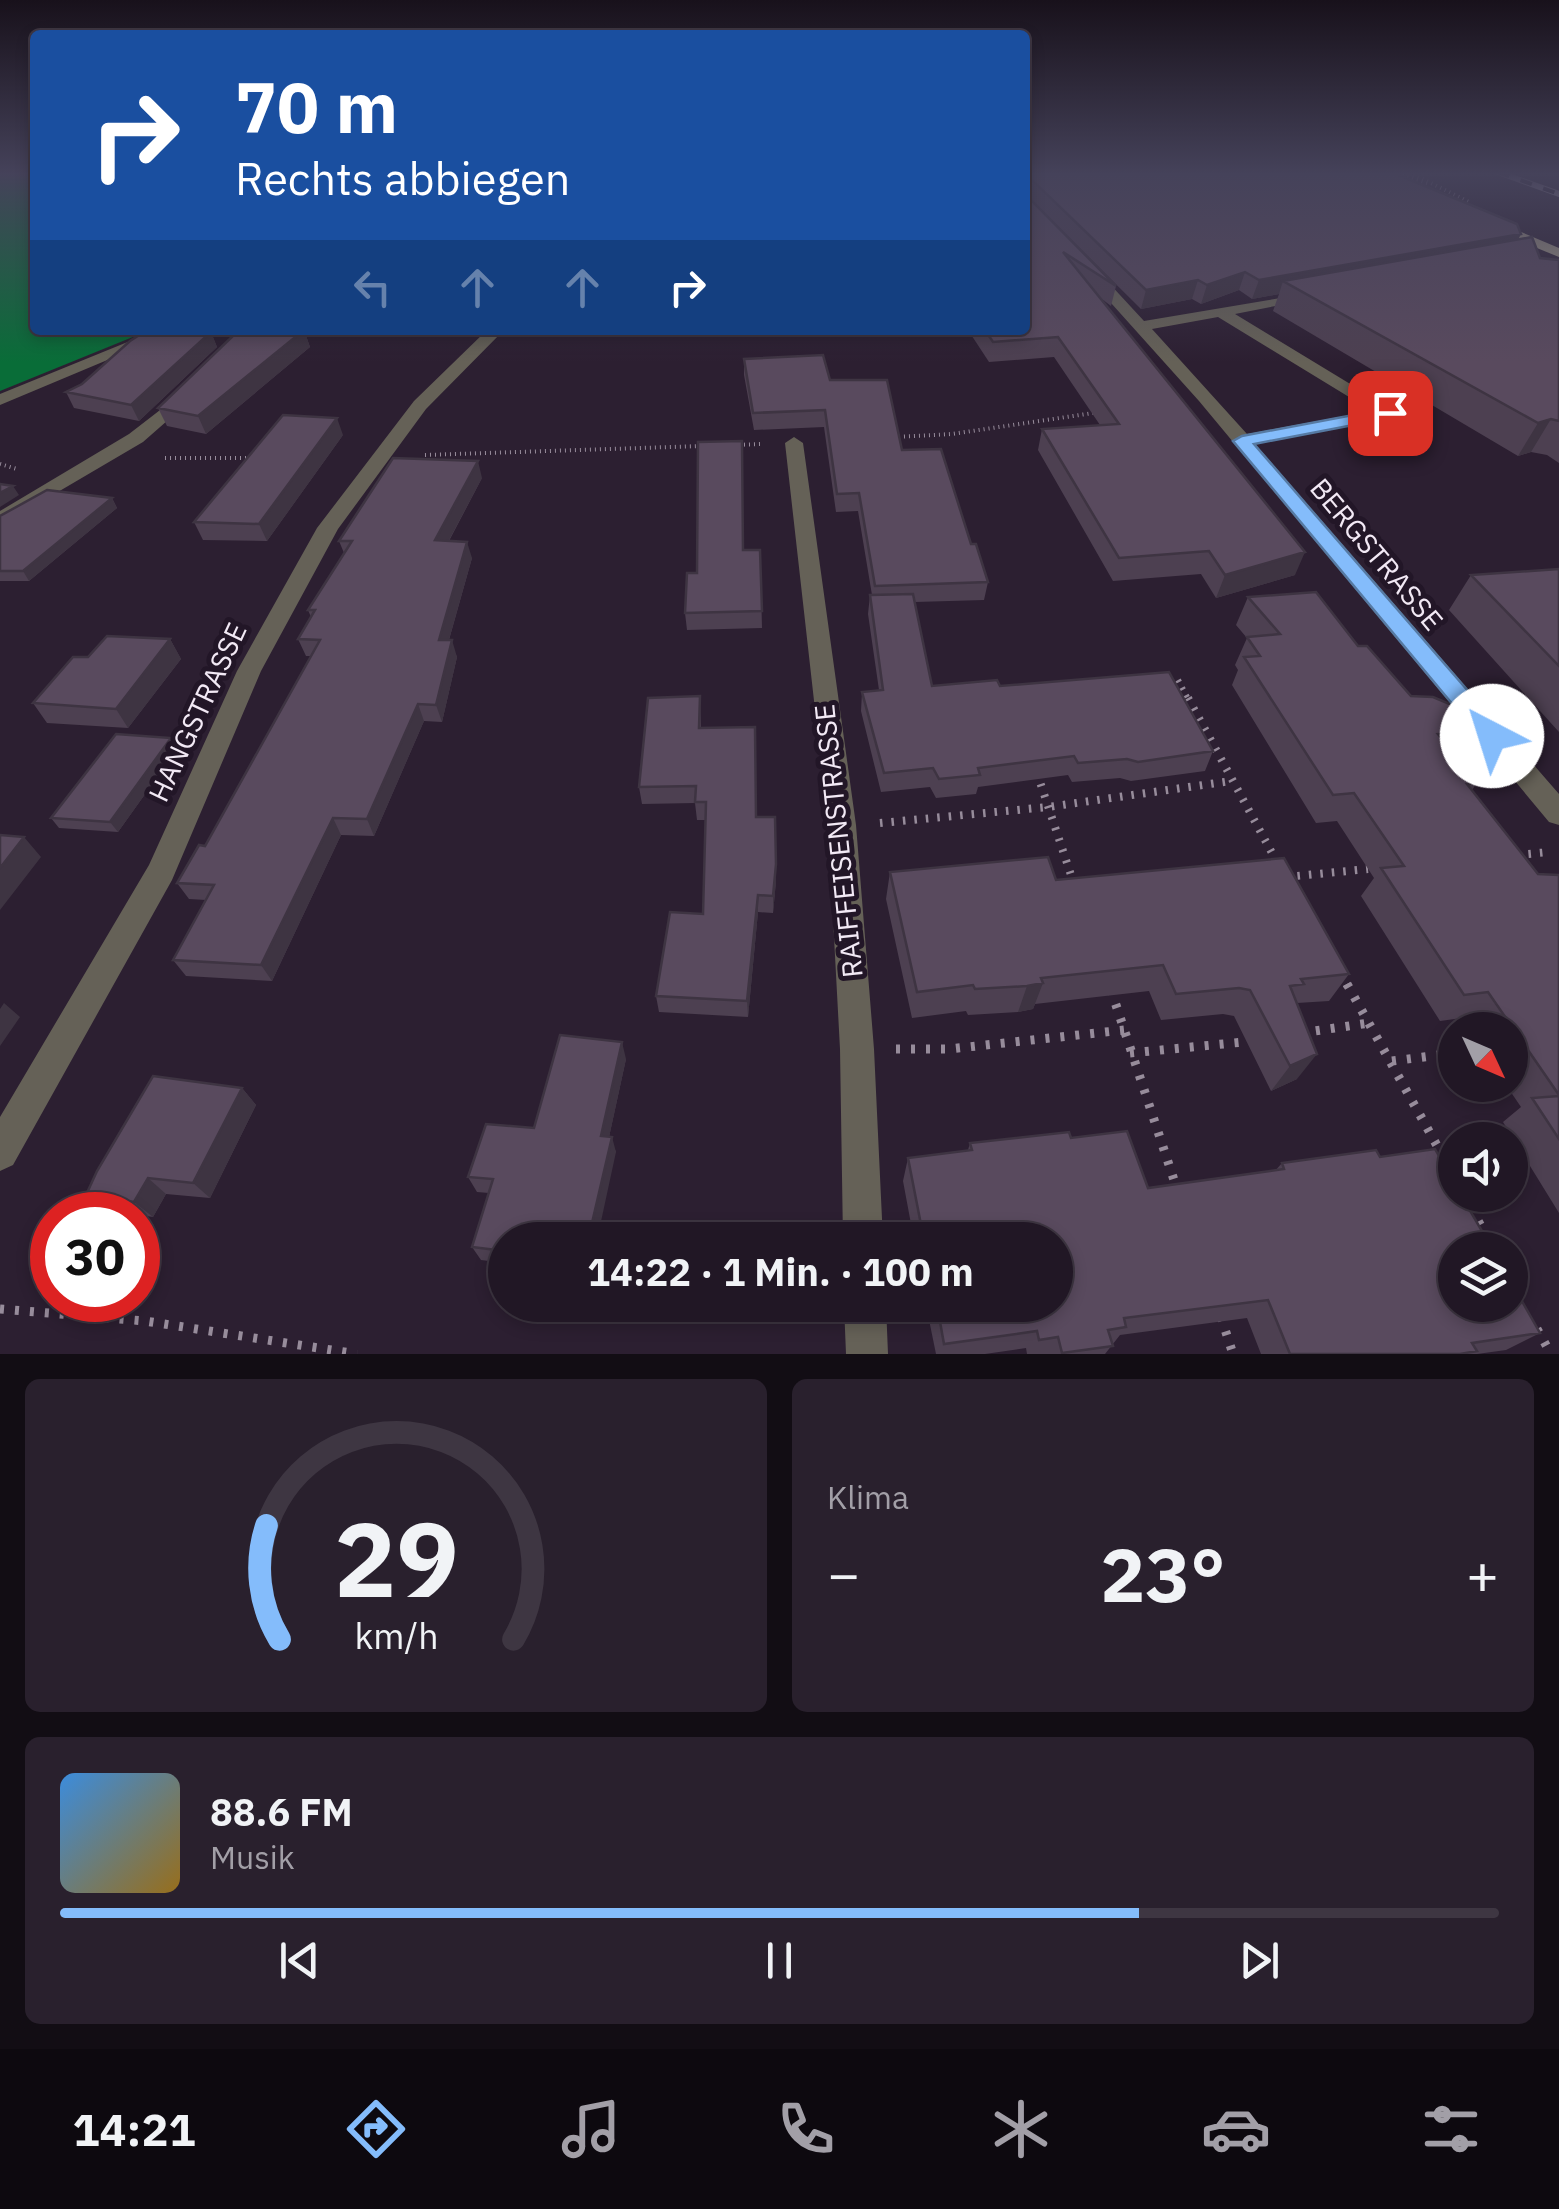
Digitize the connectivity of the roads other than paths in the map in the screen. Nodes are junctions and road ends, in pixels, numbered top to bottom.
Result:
1 (1516, 235) edge
2 (1556, 252) edge
3 (1515, 258) edge
4 (1082, 262) edge
5 (1321, 294) edge
6 (1221, 312) junction
7 (1144, 326) junction
8 (158, 335) edge
9 (491, 335) edge
10 (196, 384) edge
11 (0, 400) edge
12 (1242, 441) junction
13 (794, 443) road end
14 (0, 520) edge
15 (1559, 814) edge
16 (0, 1152) edge
17 (862, 1222) edge
18 (866, 1322) edge
19 (867, 1354) edge

1 - 2 main road
2 - 3 street
4 - 7 street, BERGSTRASSE
5 - 6 street
6 - 7 street
6 - 12 street
7 - 12 street, BERGSTRASSE
8 - 11 street
9 - 16 street, HANGSTRASSE
10 - 14 street
12 - 15 street, BERGSTRASSE
13 - 17 street, RAIFFEISENSTRASSE
18 - 19 street

